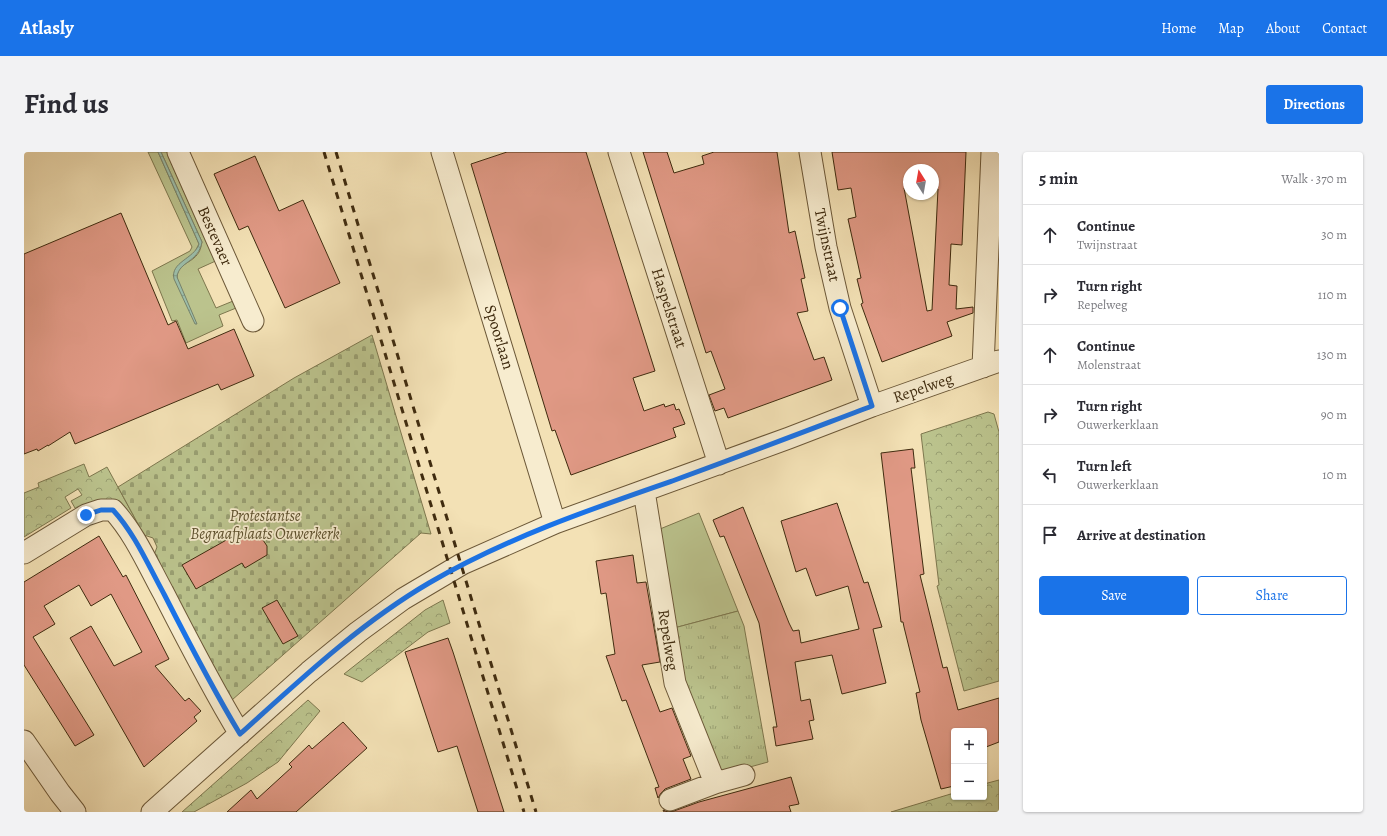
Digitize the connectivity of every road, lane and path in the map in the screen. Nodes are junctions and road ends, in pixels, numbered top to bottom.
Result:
1 (178, 152) edge
2 (442, 152) edge
3 (619, 152) edge
4 (810, 152) edge
5 (992, 152) edge
6 (253, 321) dead end
7 (991, 364) edge
8 (872, 406) junction
9 (719, 464) junction
10 (644, 490) junction
11 (555, 523) junction
12 (24, 553) edge
13 (240, 734) junction
14 (24, 741) edge
15 (744, 775) dead end
16 (716, 783) junction
17 (670, 800) dead end
18 (75, 812) edge
19 (152, 812) edge

1 - 6 street, Bestevaer
2 - 11 street, Spoorlaan
3 - 9 street, Haspelstraat
4 - 8 street, Twijnstraat
5 - 7 street
7 - 8 street, Repelweg
8 - 9 street, Repelweg
9 - 10 street, Repelweg
10 - 11 street, Repelweg
10 - 16 street, Repelweg
11 - 13 street, Repelweg
12 - 13 street
13 - 19 street, Repelweg
14 - 18 street
15 - 16 street
16 - 17 street

